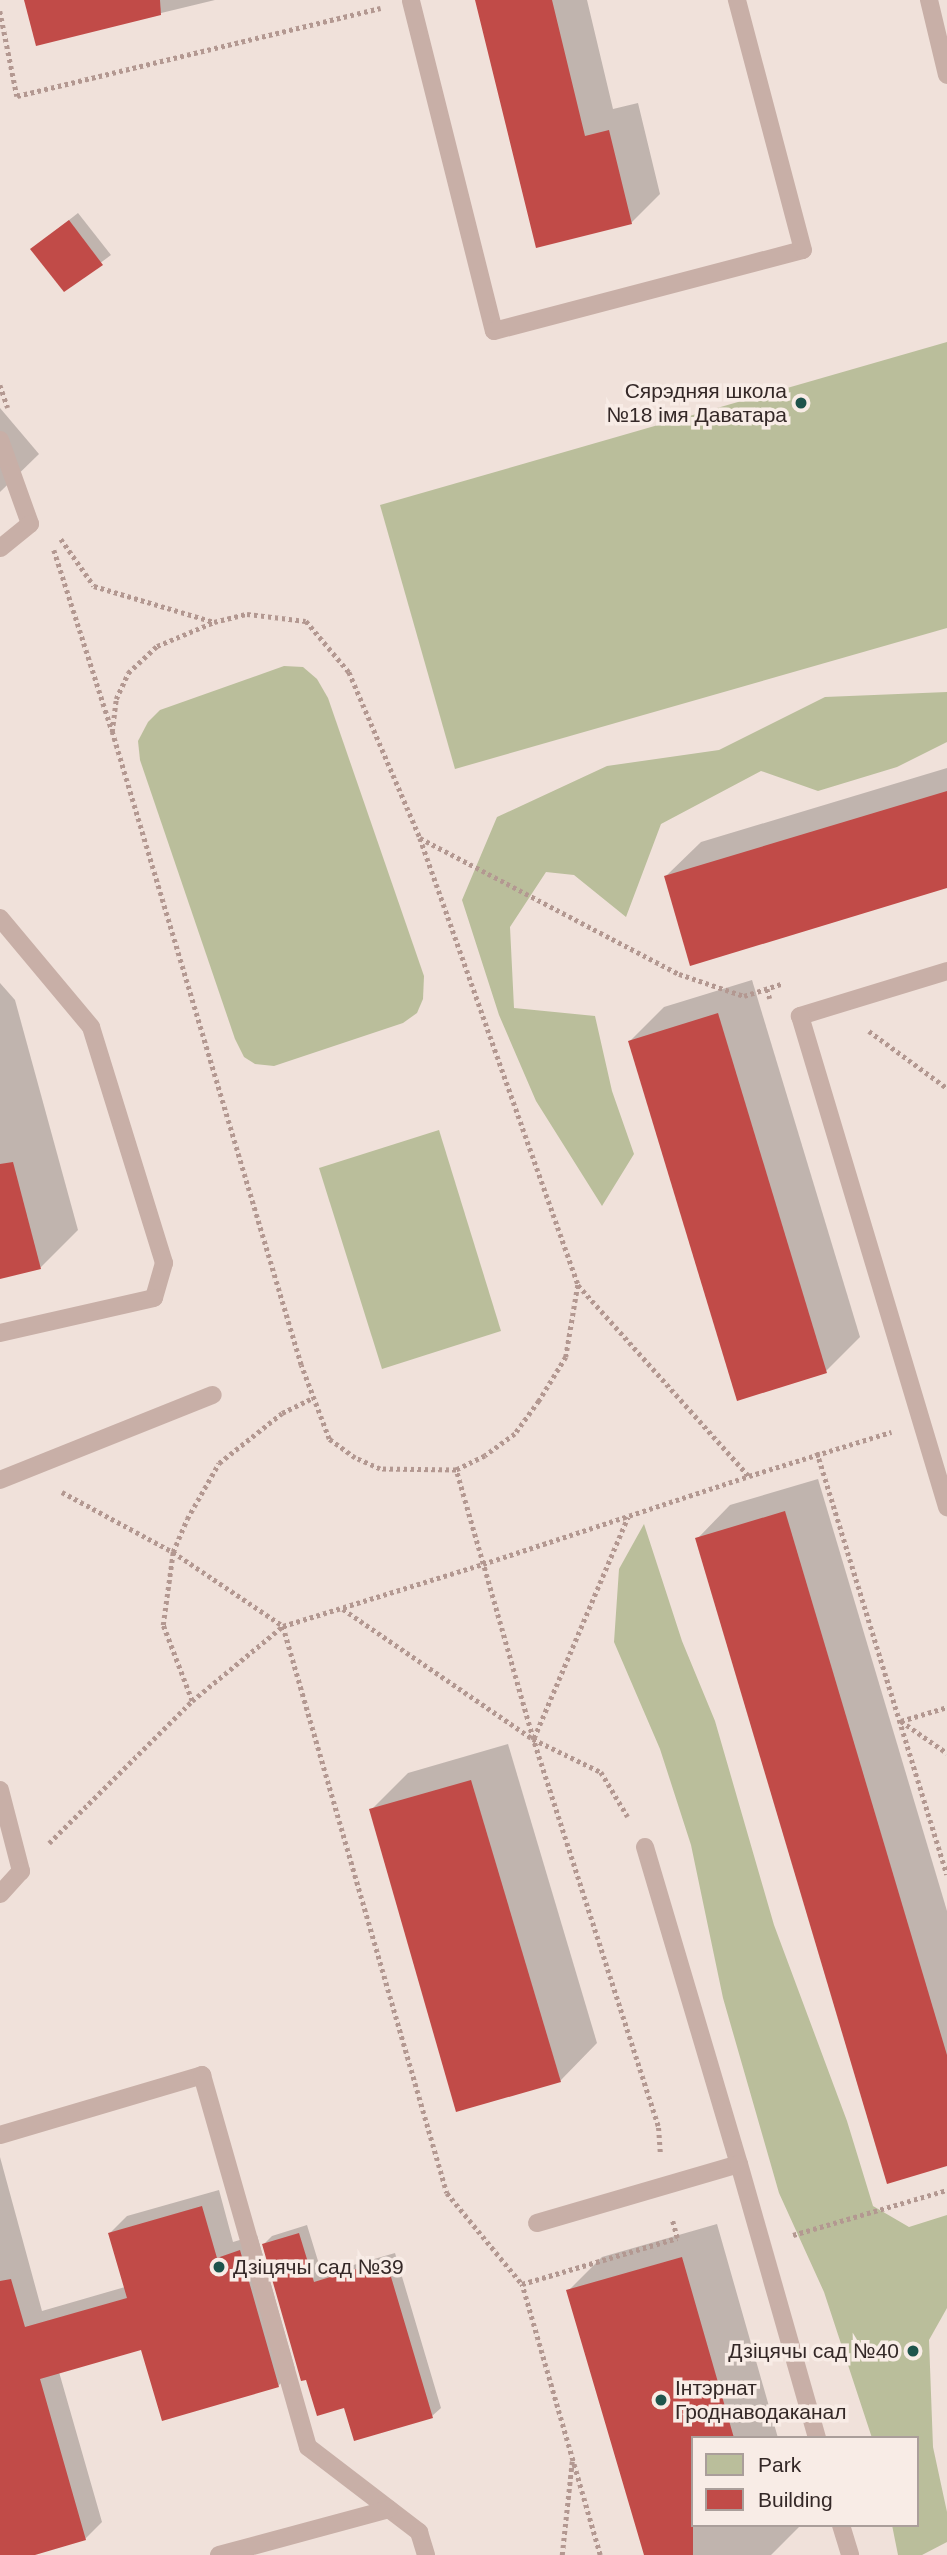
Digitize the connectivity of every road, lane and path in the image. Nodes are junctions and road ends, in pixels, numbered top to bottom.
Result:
1 (737, 0) edge
2 (929, 0) edge
3 (411, 1) edge
4 (0, 11) edge
5 (947, 75) edge
6 (0, 385) edge
7 (8, 410) dead end
8 (0, 440) edge
9 (56, 531) dead end
10 (0, 548) edge
11 (54, 548) dead end
12 (214, 622) junction
13 (112, 732) junction
14 (420, 838) junction
15 (0, 918) edge
16 (947, 971) edge
17 (793, 981) dead end
18 (767, 989) junction
19 (771, 1002) dead end
20 (834, 1005) junction
21 (947, 1088) edge
22 (578, 1284) junction
23 (0, 1333) edge
24 (213, 1395) dead end
25 (313, 1398) junction
26 (894, 1431) dead end
27 (939, 1450) edge
28 (817, 1452) junction
29 (456, 1470) junction
30 (25, 1471) junction
31 (750, 1476) junction
32 (0, 1480) edge
33 (947, 1507) edge
34 (628, 1516) junction
35 (173, 1552) junction
36 (483, 1564) junction
37 (342, 1609) junction
38 (283, 1626) junction
39 (192, 1701) junction
40 (947, 1707) edge
41 (900, 1721) junction
42 (533, 1740) junction
43 (947, 1753) edge
44 (0, 1790) edge
45 (645, 1847) joint
46 (21, 1871) junction
47 (947, 1874) edge
48 (0, 1894) edge
49 (0, 2135) edge
50 (739, 2164) junction
51 (663, 2186) junction
52 (947, 2190) edge
53 (537, 2223) dead end
54 (762, 2245) junction
55 (522, 2284) junction
56 (816, 2436) edge
57 (572, 2459) junction
58 (389, 2509) junction
59 (842, 2527) edge
60 (219, 2555) edge
61 (426, 2555) edge
62 (562, 2555) edge
63 (600, 2555) edge
64 (850, 2555) edge

1 - 3 lane
2 - 5 lane
3 - 4 path
6 - 7 path
8 - 10 lane
9 - 12 path
11 - 13 path
12 - 13 path
12 - 14 path
13 - 25 path
14 - 18 path
14 - 22 path
15 - 23 lane
16 - 20 lane
17 - 18 path
18 - 19 path
20 - 21 path
20 - 27 lane
22 - 29 path
22 - 31 path
24 - 30 lane
25 - 29 path
25 - 35 path
26 - 28 path
27 - 33 lane
28 - 31 path
28 - 41 path
29 - 36 path
30 - 32 lane
30 - 35 path
31 - 34 path
34 - 36 path
34 - 42 path
35 - 38 path
35 - 39 path
36 - 37 path
36 - 42 path
37 - 38 path
37 - 42 path
38 - 39 path
38 - 55 path
39 - 46 path
40 - 41 path
41 - 43 path
41 - 47 path
42 - 45 path
42 - 51 path
44 - 46 lane
45 - 50 lane
46 - 48 lane
49 - 58 lane
50 - 51 lane
50 - 54 lane
51 - 53 lane
51 - 55 path
52 - 54 path
54 - 56 lane
55 - 57 path
57 - 62 path
57 - 63 path
58 - 60 lane
58 - 61 lane
59 - 64 lane

